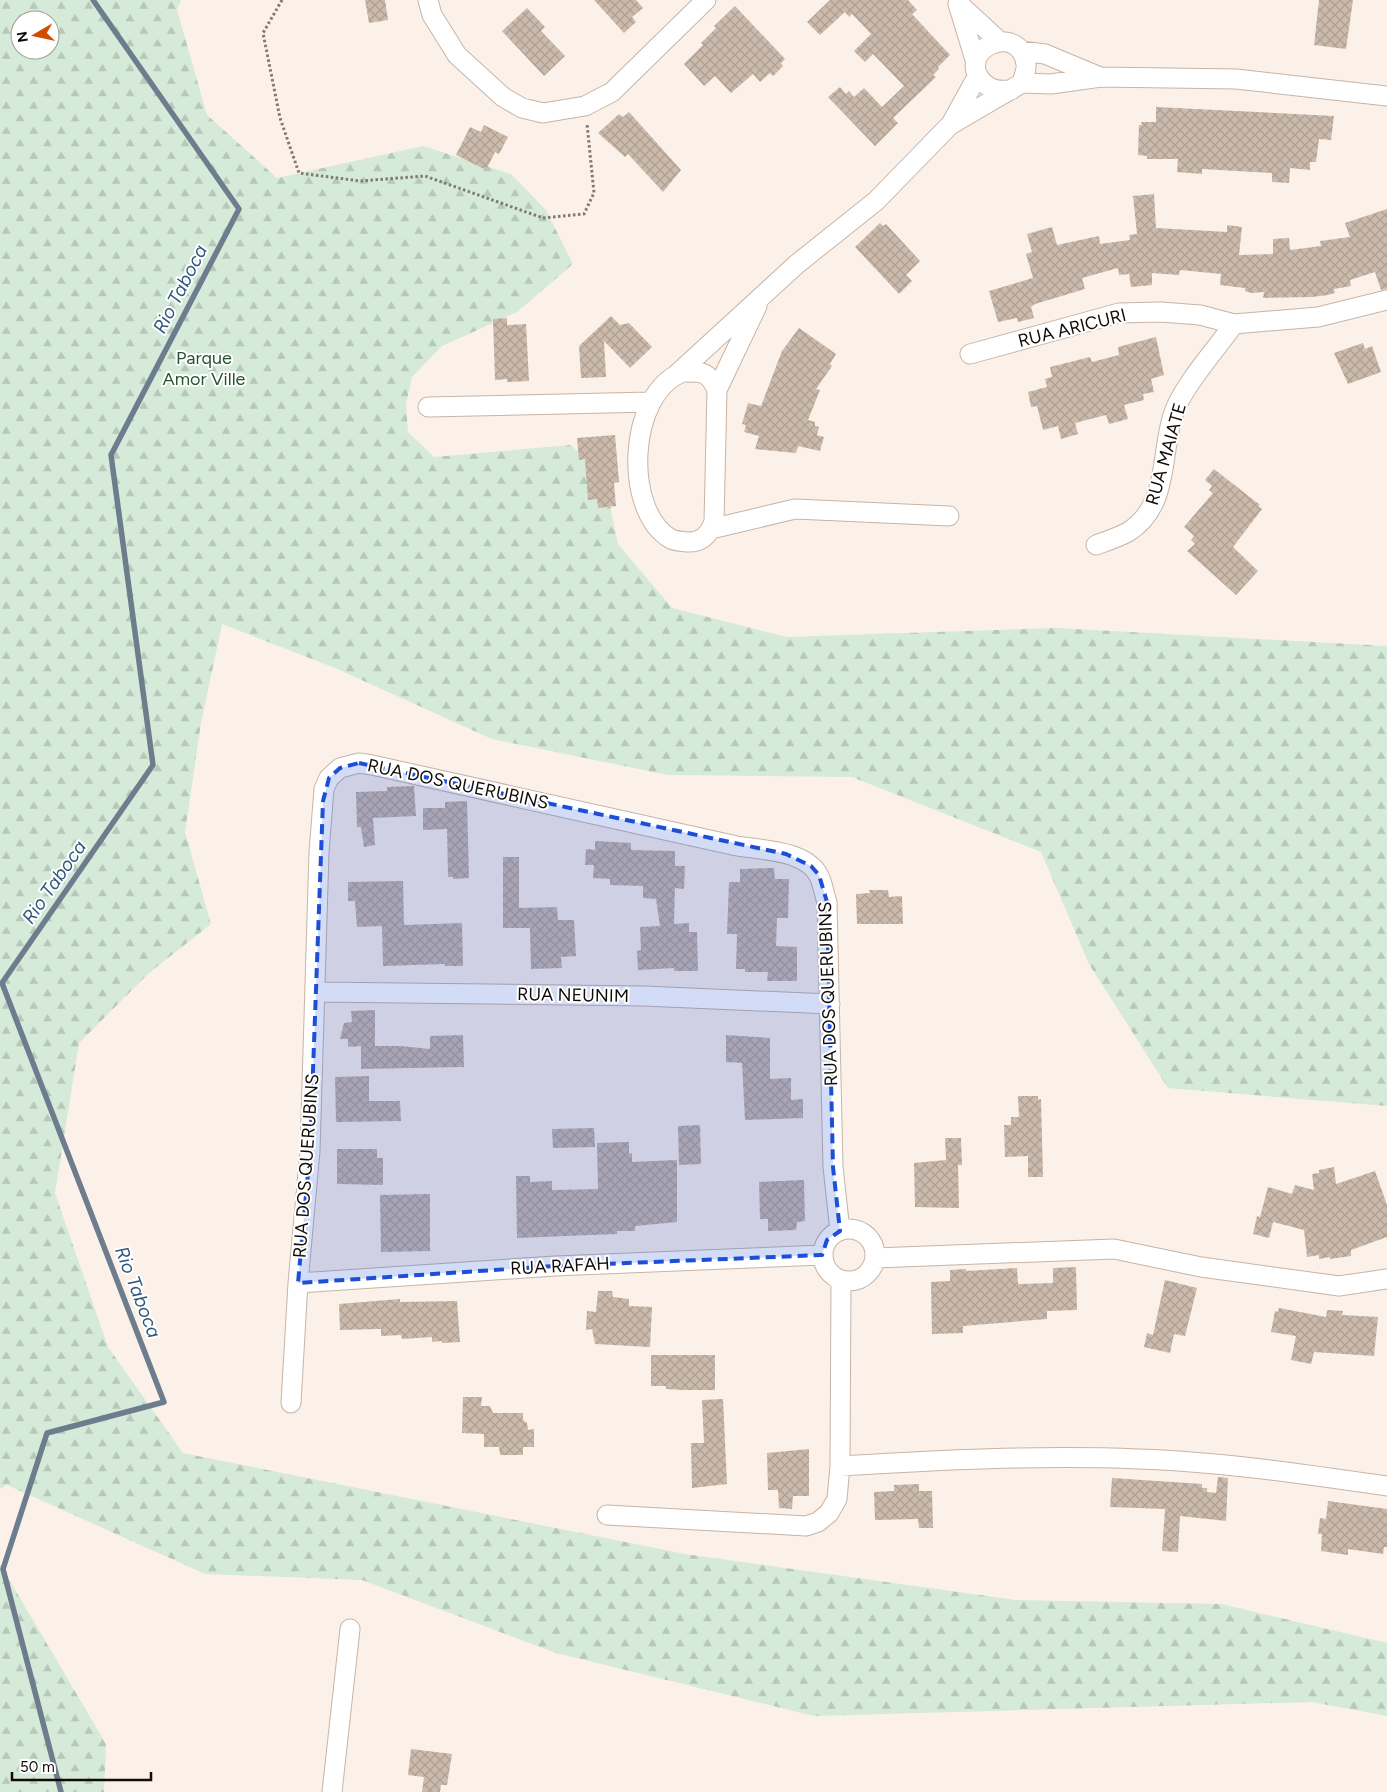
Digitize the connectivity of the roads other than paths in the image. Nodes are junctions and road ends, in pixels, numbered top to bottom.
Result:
1 (428, 0) edge
2 (706, 0) edge
3 (957, 2) edge
4 (999, 41) junction
5 (1021, 51) junction
6 (977, 69) junction
7 (1101, 77) junction
8 (1016, 86) junction
9 (1387, 96) edge
10 (950, 125) junction
11 (761, 298) junction
12 (1387, 300) edge
13 (1234, 324) junction
14 (970, 354) dead end
15 (676, 375) junction
16 (717, 390) junction
17 (651, 402) junction
18 (428, 407) dead end
19 (949, 516) dead end
20 (711, 529) junction
21 (1096, 545) dead end
22 (316, 992) junction
23 (830, 1004) junction
24 (840, 1230) junction
25 (822, 1255) junction
26 (875, 1258) junction
27 (1387, 1279) edge
28 (842, 1281) junction
29 (298, 1283) junction
30 (291, 1403) dead end
31 (840, 1466) junction
32 (1387, 1486) edge
33 (607, 1515) dead end
34 (350, 1629) dead end
35 (332, 1792) edge

1 - 2 street
3 - 4 street
3 - 6 street
4 - 5 street
4 - 6 street
5 - 7 street
5 - 8 street
6 - 8 street
6 - 10 street
7 - 8 street
7 - 9 street
8 - 10 street
10 - 11 street
11 - 15 street
11 - 16 street
12 - 13 street
13 - 14 street, RUA ARICURI
13 - 21 street, RUA MAIATE
15 - 16 street
15 - 17 street
16 - 20 street
17 - 18 street
17 - 20 street
19 - 20 street
22 - 23 street, RUA NEUNIM
22 - 23 street, RUA DOS QUERUBINS
22 - 29 street, RUA DOS QUERUBINS
23 - 24 street, RUA DOS QUERUBINS
24 - 25 street
24 - 26 street
25 - 28 street
25 - 29 street, RUA RAFAH
26 - 27 street
26 - 28 street
28 - 31 street
29 - 30 street, RUA DOS QUERUBINS
31 - 32 street
31 - 33 street
34 - 35 street

